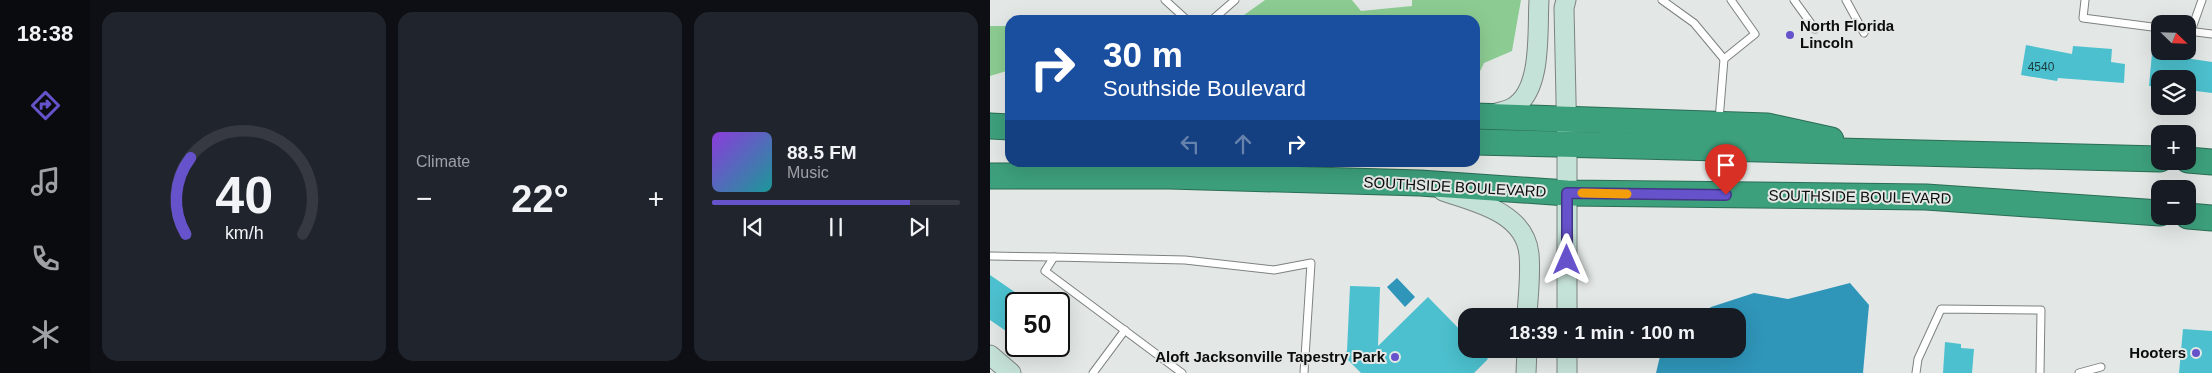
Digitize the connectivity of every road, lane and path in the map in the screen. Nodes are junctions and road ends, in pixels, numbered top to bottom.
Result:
1 (1165, 0) edge
2 (1235, 0) edge
3 (1539, 0) edge
4 (1566, 0) edge
5 (1662, 0) edge
6 (1731, 0) edge
7 (1794, 0) edge
8 (1846, 0) edge
9 (2085, 0) edge
10 (2202, 0) edge
11 (1182, 15) edge
12 (1218, 15) edge
13 (2196, 15) edge
14 (2151, 27) edge
15 (1815, 29) dead end
16 (2196, 32) edge
17 (1864, 33) dead end
18 (2212, 34) edge
19 (1724, 59) junction
20 (1480, 116) edge
21 (1567, 120) junction
22 (1718, 124) junction
23 (990, 126) edge
24 (1005, 127) edge
25 (1480, 142) edge
26 (1567, 145) junction
27 (1880, 152) junction
28 (2151, 159) edge
29 (2196, 161) edge
30 (2212, 162) edge
31 (1169, 169) edge
32 (990, 176) edge
33 (1420, 183) junction
34 (1567, 193) junction
35 (2151, 212) edge
36 (2196, 217) edge
37 (2212, 218) edge
38 (990, 256) edge
39 (1054, 257) junction
40 (1527, 308) edge
41 (1567, 308) edge
42 (1124, 330) junction
43 (990, 355) edge
44 (1526, 358) edge
45 (1567, 358) edge
46 (2101, 367) dead end
47 (1011, 373) edge
48 (1093, 373) edge
49 (1182, 373) edge
50 (1304, 373) edge
51 (1526, 373) edge
52 (1567, 373) edge
53 (1916, 373) edge
54 (2040, 373) edge
55 (2079, 373) edge

1 - 11 lane
2 - 12 lane
3 - 20 main road
4 - 21 main road
5 - 19 lane
6 - 19 lane
7 - 15 lane
8 - 17 lane
9 - 14 lane
10 - 13 lane
16 - 18 lane
19 - 22 lane
20 - 21 highway
21 - 22 highway
21 - 26 main road
22 - 27 highway
23 - 24 highway
25 - 26 highway
26 - 27 highway
26 - 34 main road
27 - 28 highway
29 - 30 highway
31 - 32 highway, SOUTHSIDE BOULEVARD
31 - 33 highway, SOUTHSIDE BOULEVARD
33 - 34 highway, SOUTHSIDE BOULEVARD
33 - 40 main road
34 - 35 highway, SOUTHSIDE BOULEVARD
34 - 41 main road
36 - 37 highway
38 - 39 lane
39 - 42 lane
39 - 50 lane
42 - 48 lane
42 - 49 lane
43 - 47 main road
44 - 51 main road
45 - 52 main road
46 - 55 lane
53 - 54 lane

